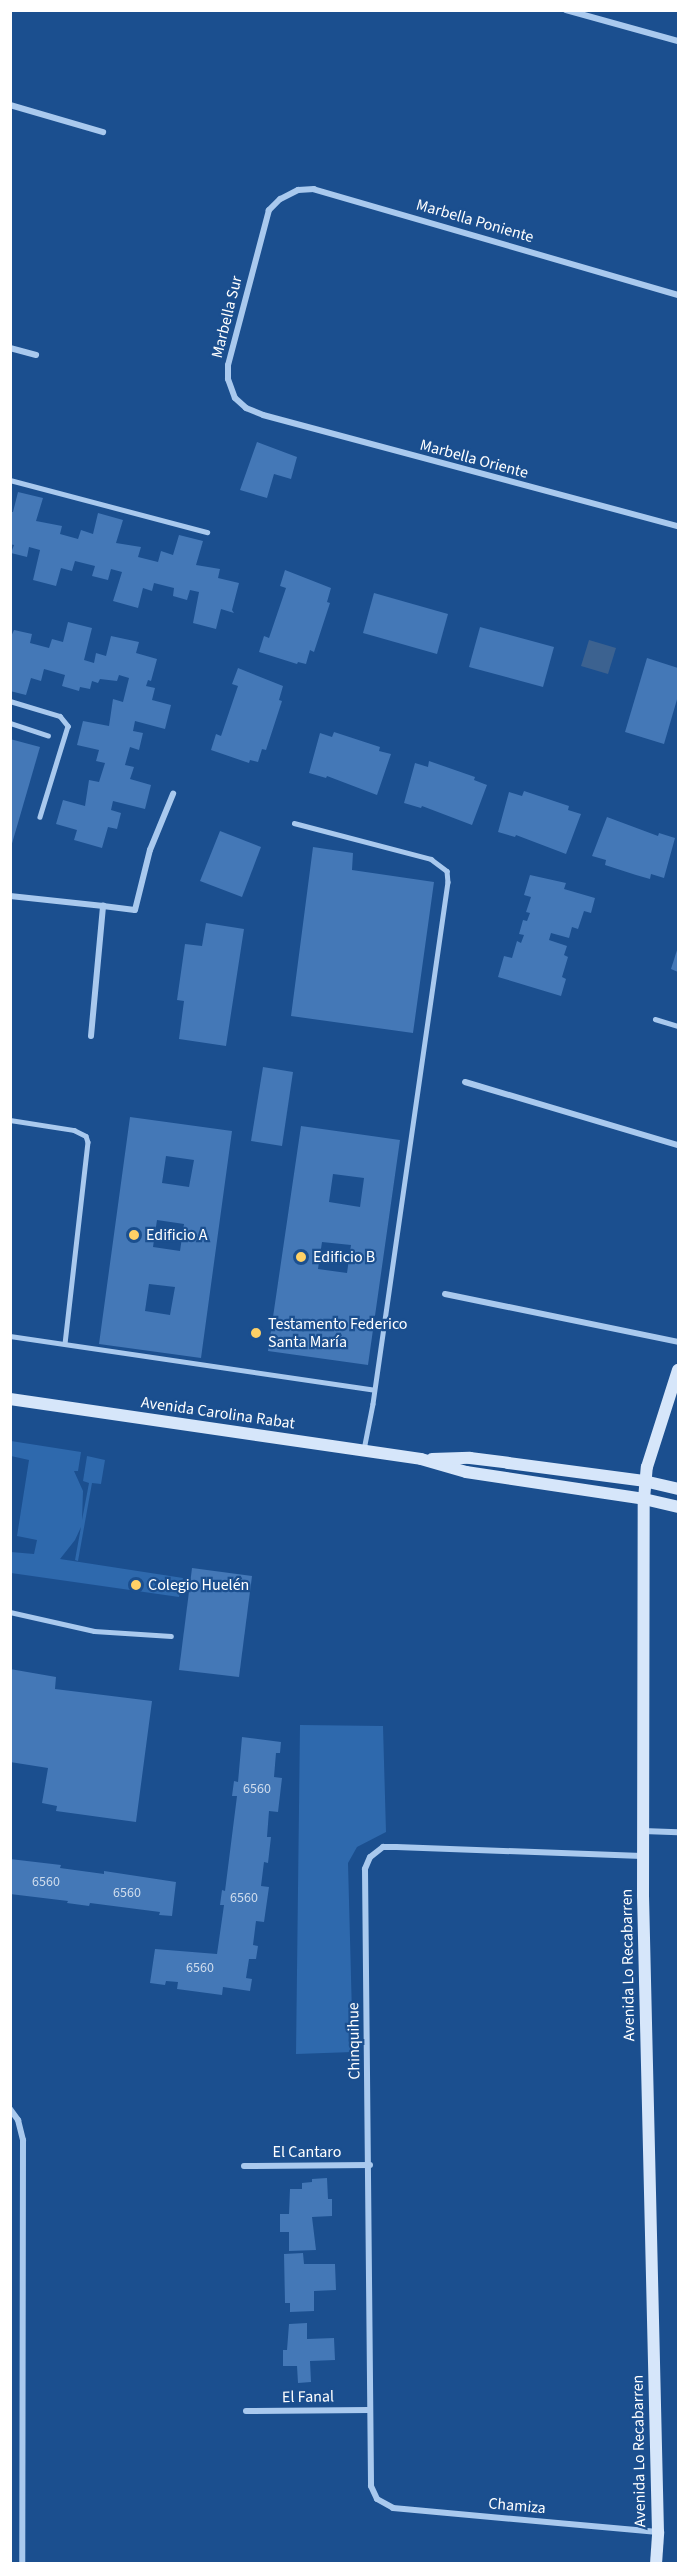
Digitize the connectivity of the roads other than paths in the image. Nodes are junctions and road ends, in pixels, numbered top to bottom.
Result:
1 (566, 10) edge
2 (678, 40) edge
3 (10, 105) edge
4 (103, 132) dead end
5 (269, 210) joint
6 (678, 295) edge
7 (10, 348) edge
8 (36, 355) dead end
9 (263, 415) joint
10 (10, 480) edge
11 (678, 526) edge
12 (207, 532) dead end
13 (10, 701) edge
14 (10, 723) edge
15 (48, 735) dead end
16 (173, 794) dead end
17 (40, 817) dead end
18 (294, 824) dead end
19 (10, 896) edge
20 (103, 906) junction
21 (656, 1019) dead end
22 (678, 1026) edge
23 (92, 1036) dead end
24 (465, 1082) dead end
25 (10, 1120) edge
26 (678, 1145) edge
27 (445, 1294) dead end
28 (10, 1336) edge
29 (678, 1342) edge
30 (65, 1343) junction
31 (678, 1370) edge
32 (374, 1390) junction
33 (10, 1400) edge
34 (364, 1451) junction
35 (421, 1459) junction
36 (644, 1481) junction
37 (678, 1489) edge
38 (644, 1498) junction
39 (678, 1507) edge
40 (10, 1612) edge
41 (171, 1636) dead end
42 (642, 1831) junction
43 (678, 1832) edge
44 (642, 1856) junction
45 (12, 2110) edge
46 (369, 2165) junction
47 (244, 2166) dead end
48 (369, 2410) junction
49 (246, 2411) dead end
50 (377, 2499) joint
51 (657, 2532) junction
52 (22, 2564) edge
53 (656, 2564) edge

1 - 2 street
3 - 4 street
5 - 6 street, Marbella Poniente
5 - 9 street, Marbella Sur
7 - 8 street
9 - 11 street, Marbella Oriente
10 - 12 lane
13 - 17 lane
14 - 15 lane
16 - 20 street
18 - 32 lane
19 - 20 street
20 - 23 street
21 - 22 lane
24 - 26 street
25 - 30 lane
27 - 29 street
28 - 30 lane
30 - 32 lane
31 - 36 street, Avenida Lo Recabarren
32 - 34 lane
33 - 34 street, Avenida Carolina Rabat
34 - 35 street, Avenida Carolina Rabat
35 - 36 street, Avenida Carolina Rabat
35 - 38 street, Avenida Carolina Rabat
36 - 37 street, Avenida Carolina Rabat
36 - 38 street, Avenida Lo Recabarren
38 - 39 street, Avenida Carolina Rabat
38 - 42 street, Avenida Lo Recabarren
40 - 41 lane
42 - 43 street
42 - 44 street, Avenida Lo Recabarren
44 - 46 street, Chinquihue
44 - 51 street, Avenida Lo Recabarren
45 - 52 street
46 - 47 street, El Cantaro
46 - 48 street, Chinquihue
48 - 49 street, El Fanal
48 - 50 street, Chinquihue
50 - 51 street, Chamiza
51 - 53 street, Avenida Lo Recabarren

